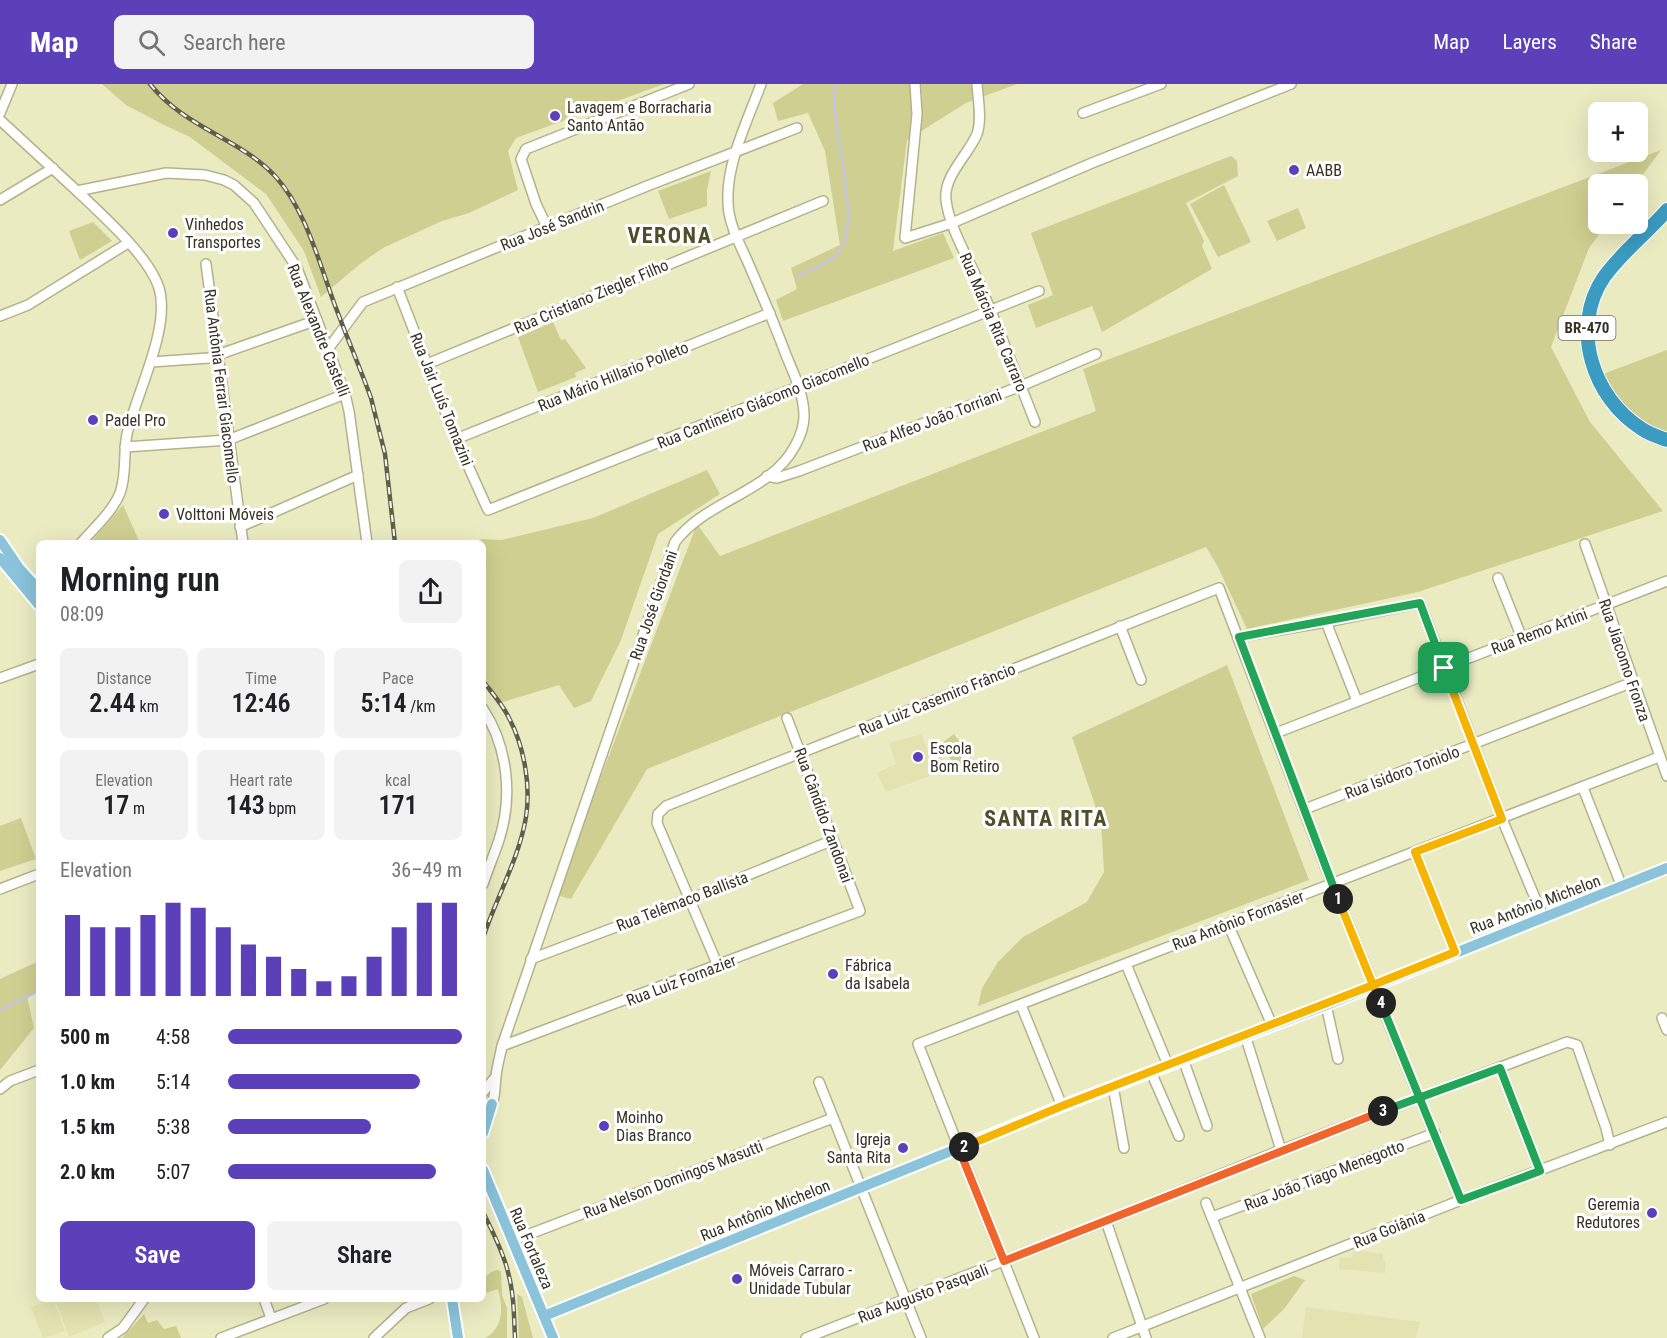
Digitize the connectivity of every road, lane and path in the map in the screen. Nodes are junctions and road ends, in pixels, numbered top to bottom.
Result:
1 (12, 84) edge
2 (689, 84) edge
3 (761, 84) edge
4 (915, 84) edge
5 (977, 84) edge
6 (1161, 84) edge
7 (1291, 84) edge
8 (0, 113) edge
9 (1083, 113) dead end
10 (0, 120) edge
11 (796, 128) dead end
12 (735, 152) junction
13 (53, 168) junction
14 (77, 191) junction
15 (0, 200) edge
16 (823, 201) dead end
17 (1667, 210) edge
18 (952, 223) junction
19 (547, 227) junction
20 (736, 236) junction
21 (128, 243) junction
22 (206, 264) dead end
23 (397, 287) junction
24 (1039, 291) dead end
25 (991, 311) junction
26 (770, 312) junction
27 (0, 316) edge
28 (317, 320) junction
29 (328, 348) junction
30 (1096, 354) dead end
31 (218, 356) junction
32 (151, 362) junction
33 (427, 364) junction
34 (1021, 386) junction
35 (799, 387) junction
36 (345, 394) junction
37 (1035, 422) dead end
38 (456, 439) junction
39 (1667, 440) edge
40 (228, 441) junction
41 (125, 447) junction
42 (358, 475) junction
43 (767, 476) junction
44 (488, 510) joint
45 (240, 527) junction
46 (0, 540) edge
47 (84, 540) edge
48 (242, 540) edge
49 (367, 540) edge
50 (1585, 544) dead end
51 (0, 558) edge
52 (16, 571) junction
53 (1498, 578) dead end
54 (1667, 581) edge
55 (35, 588) edge
56 (1605, 605) junction
57 (1326, 622) junction
58 (1120, 626) junction
59 (1239, 637) junction
60 (1522, 638) junction
61 (36, 665) edge
62 (1444, 668) junction
63 (0, 678) edge
64 (1141, 680) dead end
65 (1633, 682) junction
66 (1357, 701) junction
67 (486, 714) edge
68 (787, 718) dead end
69 (1276, 732) junction
70 (1474, 745) junction
71 (801, 753) junction
72 (1659, 757) junction
73 (1667, 776) edge
74 (1583, 788) junction
75 (1305, 809) junction
76 (1502, 819) junction
77 (833, 840) junction
78 (1415, 852) junction
79 (1667, 868) edge
80 (486, 870) edge
81 (36, 875) edge
82 (1332, 884) junction
83 (1622, 887) junction
84 (0, 889) edge
85 (690, 899) junction
86 (860, 911) joint
87 (1543, 917) junction
88 (1228, 924) junction
89 (1455, 952) junction
90 (531, 959) junction
91 (1126, 964) junction
92 (718, 966) junction
93 (1373, 985) junction
94 (1021, 1005) junction
95 (1326, 1005) junction
96 (1662, 1018) dead end
97 (1272, 1025) junction
98 (1667, 1030) edge
99 (1245, 1035) junction
100 (502, 1046) junction
101 (1183, 1059) junction
102 (1338, 1059) dead end
103 (1168, 1065) junction
104 (1500, 1068) junction
105 (36, 1071) edge
106 (1151, 1072) junction
107 (495, 1077) junction
108 (819, 1082) dead end
109 (1113, 1086) junction
110 (486, 1088) edge
111 (0, 1089) edge
112 (1420, 1096) junction
113 (492, 1104) junction
114 (1062, 1106) junction
115 (486, 1110) edge
116 (833, 1118) junction
117 (1667, 1122) edge
118 (486, 1123) edge
119 (1207, 1126) dead end
120 (1435, 1133) junction
121 (1179, 1136) dead end
122 (1610, 1145) junction
123 (1124, 1148) dead end
124 (959, 1149) junction
125 (1281, 1150) junction
126 (1540, 1171) junction
127 (486, 1177) edge
128 (860, 1188) junction
129 (1461, 1200) junction
130 (1206, 1203) dead end
131 (1212, 1217) junction
132 (1106, 1221) junction
133 (514, 1240) junction
134 (1004, 1261) junction
135 (1240, 1289) junction
136 (906, 1300) junction
137 (142, 1302) edge
138 (265, 1302) edge
139 (316, 1302) edge
140 (421, 1302) edge
141 (452, 1302) edge
142 (544, 1316) junction
143 (271, 1318) junction
144 (1142, 1327) junction
145 (108, 1338) edge
146 (221, 1338) edge
147 (374, 1338) edge
148 (458, 1338) edge
149 (553, 1338) edge
150 (808, 1338) edge
151 (921, 1338) edge
152 (1034, 1338) edge
153 (1113, 1338) edge
154 (1146, 1338) edge
155 (1260, 1338) edge

1 - 8 street
2 - 19 street
3 - 12 street, Rua José Giordani
4 - 18 street
5 - 18 street, Rua Márcia Rita Carraro
6 - 9 street
7 - 18 street
10 - 13 street
11 - 12 street, Rua José Sandrin
12 - 19 street, Rua José Sandrin
12 - 20 street, Rua José Giordani
13 - 14 street
13 - 15 street
14 - 21 street
14 - 28 street, Rua Alexandre Castelli
16 - 20 street, Rua Cristiano Ziegler Filho
17 - 39 highway, BR-470
18 - 25 street, Rua Márcia Rita Carraro
19 - 23 street, Rua José Sandrin
20 - 26 street, Rua José Giordani
20 - 33 street, Rua Cristiano Ziegler Filho
21 - 27 street
21 - 32 street
22 - 31 street, Rua Antônia Ferrari Giacomello
23 - 29 street, Rua José Sandrin
23 - 33 street, Rua Jair Luís Tomazini
24 - 25 street, Rua Cantineiro Giácomo Giacomello
25 - 34 street, Rua Márcia Rita Carraro
25 - 35 street, Rua Cantineiro Giácomo Giacomello
26 - 35 street, Rua José Giordani
26 - 38 street, Rua Mário Hillario Polleto
28 - 29 street, Rua Alexandre Castelli
28 - 31 street
29 - 36 street, Rua Alexandre Castelli
30 - 34 street, Rua Alfeo João Torriani
31 - 32 street
31 - 40 street, Rua Antônia Ferrari Giacomello
32 - 41 street
33 - 38 street, Rua Jair Luís Tomazini
34 - 37 street, Rua Márcia Rita Carraro
34 - 43 street, Rua Alfeo João Torriani
35 - 43 street, Rua José Giordani
35 - 44 street, Rua Cantineiro Giácomo Giacomello
36 - 40 street
36 - 42 street, Rua Alexandre Castelli
38 - 44 street, Rua Jair Luís Tomazini
40 - 41 street
40 - 45 street, Rua Antônia Ferrari Giacomello
41 - 47 street
42 - 45 street
42 - 49 street, Rua Alexandre Castelli
43 - 90 street, Rua José Giordani
45 - 48 street, Rua Antônia Ferrari Giacomello
46 - 52 main road
50 - 56 street, Rua Jiacomo Fronza
51 - 52 main road
52 - 55 main road
53 - 60 street
54 - 56 street, Rua Remo Artini
56 - 60 street, Rua Remo Artini
56 - 65 street, Rua Jiacomo Fronza
57 - 59 street
57 - 62 street
57 - 66 street
58 - 59 street, Rua Luiz Casemiro Frâncio
58 - 64 street
58 - 71 street, Rua Luiz Casemiro Frâncio
59 - 69 street
60 - 62 street, Rua Remo Artini
61 - 63 street
62 - 66 street, Rua Remo Artini
62 - 70 street
65 - 70 street, Rua Isidoro Toniolo
65 - 72 street, Rua Jiacomo Fronza
66 - 69 street, Rua Remo Artini
67 - 80 street
68 - 71 street, Rua Cândido Zandonai
69 - 75 street
70 - 75 street, Rua Isidoro Toniolo
70 - 76 street
71 - 77 street, Rua Cândido Zandonai
71 - 85 street, Rua Luiz Casemiro Frâncio
72 - 73 street, Rua Jiacomo Fronza
72 - 74 street, Rua Antônio Fornasier
74 - 76 street, Rua Antônio Fornasier
74 - 83 street
75 - 82 street
76 - 78 street, Rua Antônio Fornasier
76 - 87 street
77 - 85 street, Rua Telêmaco Ballista
77 - 86 street, Rua Cândido Zandonai
78 - 82 street, Rua Antônio Fornasier
78 - 89 street
79 - 83 main road, Rua Antônio Michelon
81 - 84 street
82 - 88 street, Rua Antônio Fornasier
82 - 93 street
83 - 87 main road, Rua Antônio Michelon
85 - 90 street, Rua Telêmaco Ballista
85 - 92 street
86 - 92 street, Rua Luiz Fornazier
87 - 89 main road, Rua Antônio Michelon
88 - 91 street, Rua Antônio Fornasier
88 - 97 street
89 - 93 main road, Rua Antônio Michelon
90 - 100 street, Rua José Giordani
91 - 94 street, Rua Antônio Fornasier
91 - 103 street
92 - 100 street, Rua Luiz Fornazier
93 - 95 main road, Rua Antônio Michelon
93 - 112 street
94 - 114 street
94 - 124 street, Rua Antônio Fornasier
95 - 97 main road, Rua Antônio Michelon
95 - 102 street
96 - 98 street
97 - 99 main road, Rua Antônio Michelon
99 - 101 main road, Rua Antônio Michelon
99 - 125 street
100 - 107 street, Rua José Giordani
101 - 103 main road, Rua Antônio Michelon
101 - 119 street
103 - 106 main road, Rua Antônio Michelon
104 - 112 street, Rua Augusto Pasquali
104 - 122 street, Rua Augusto Pasquali
104 - 126 street
105 - 111 street
106 - 109 main road, Rua Antônio Michelon
106 - 121 street
107 - 110 street, Rua José Giordani
107 - 113 street, Rua José Giordani
108 - 116 street
109 - 114 main road, Rua Antônio Michelon
109 - 123 street
112 - 120 street
112 - 125 street, Rua Augusto Pasquali
113 - 115 street
113 - 118 main road
114 - 124 main road, Rua Antônio Michelon
116 - 128 street
116 - 133 street, Rua Nelson Domingos Masutti
117 - 122 street, Rua Goiânia
120 - 129 street
120 - 131 street, Rua João Tiago Menegotto
122 - 126 street, Rua Goiânia
124 - 128 main road, Rua Antônio Michelon
124 - 134 street
125 - 132 street, Rua Augusto Pasquali
126 - 129 street, Rua Goiânia
127 - 133 main road, Rua Fortaleza
128 - 136 street
128 - 142 main road, Rua Antônio Michelon
129 - 135 street, Rua Goiânia
130 - 131 street
131 - 135 street
132 - 134 street, Rua Augusto Pasquali
132 - 144 street
133 - 142 main road, Rua Fortaleza
134 - 136 street, Rua Augusto Pasquali
134 - 152 street
135 - 144 street, Rua Goiânia
135 - 155 street
136 - 150 street, Rua Augusto Pasquali
136 - 151 street
137 - 145 street
138 - 143 street
139 - 143 street
140 - 147 street
141 - 148 main road
142 - 149 main road, Rua Fortaleza
143 - 146 street
144 - 153 street, Rua Goiânia
144 - 154 street

